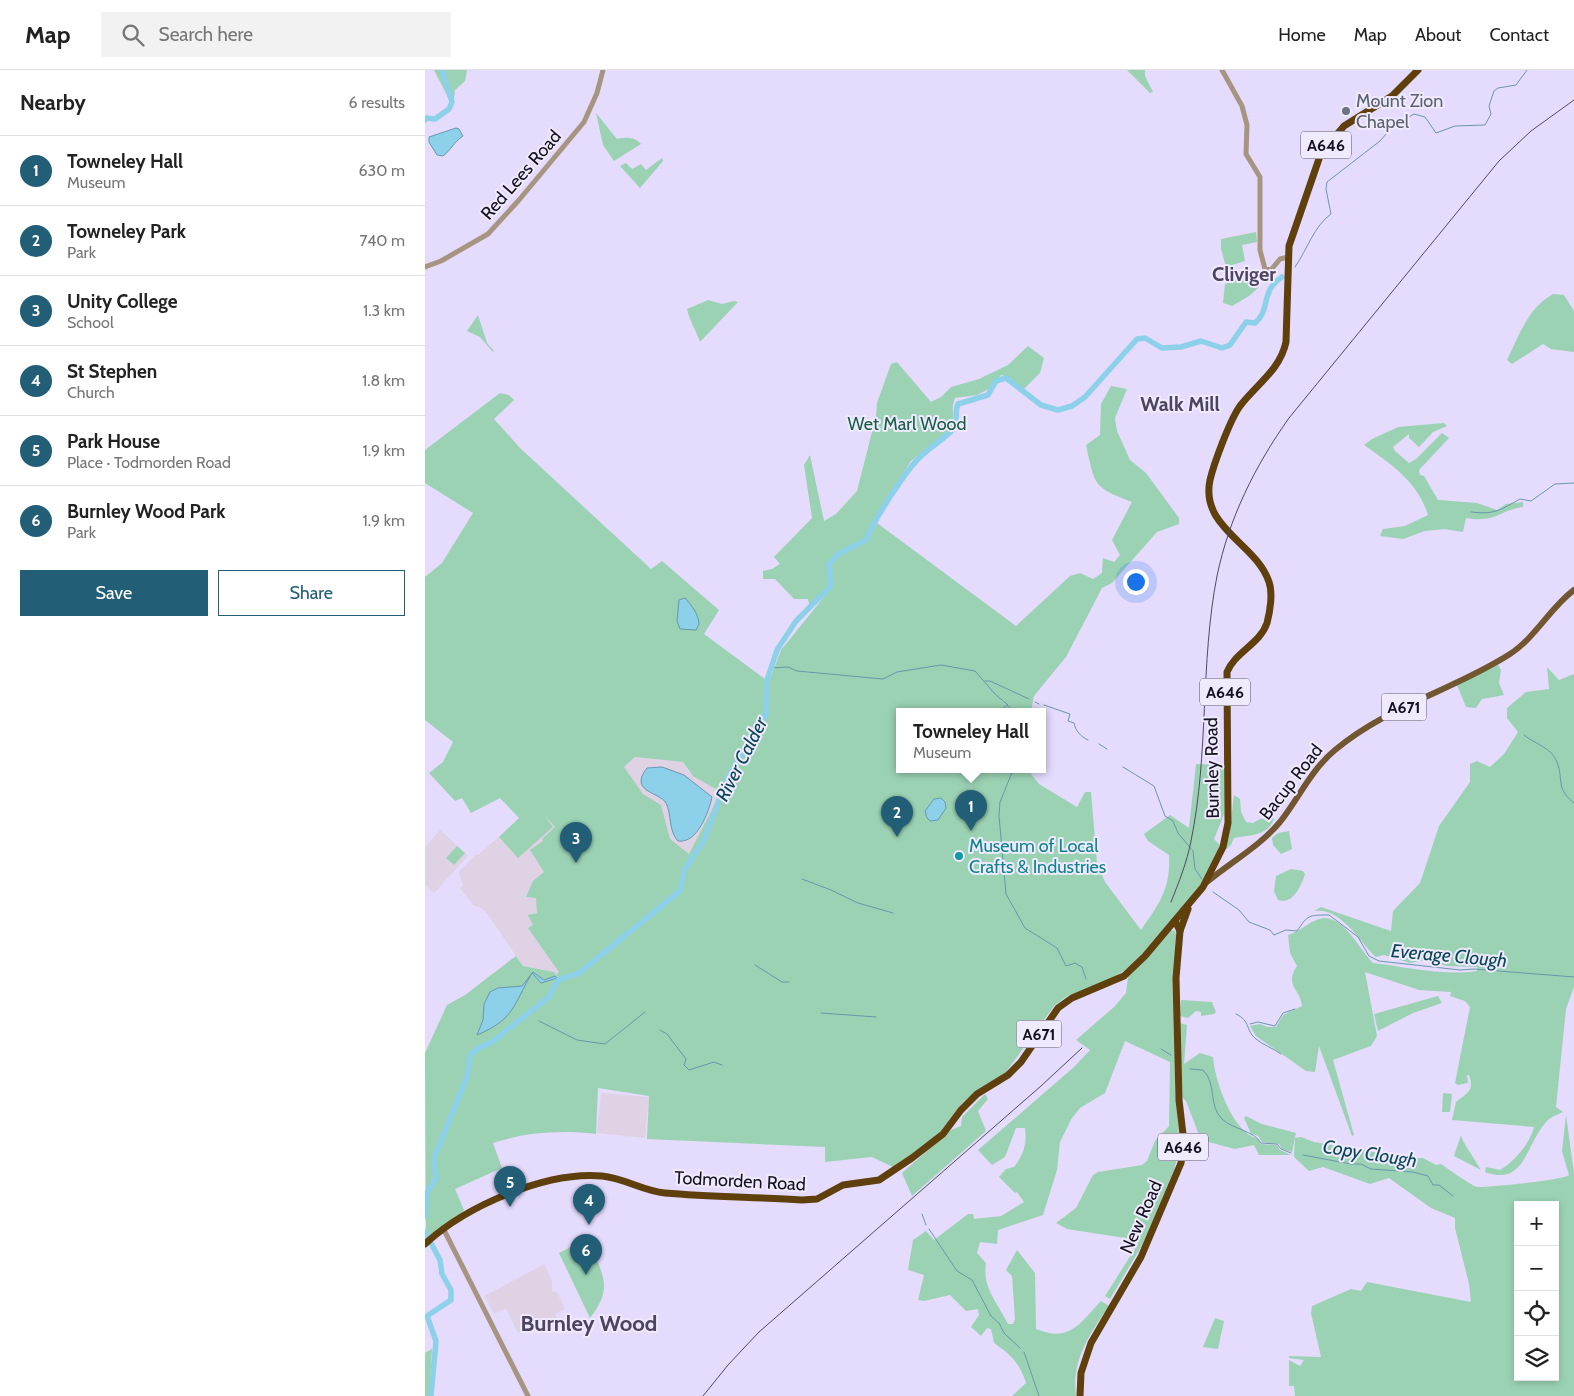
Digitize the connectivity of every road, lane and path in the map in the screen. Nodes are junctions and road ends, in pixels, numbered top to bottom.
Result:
1 (603, 70) edge
2 (1222, 70) edge
3 (1418, 70) edge
4 (1288, 257) junction
5 (425, 266) edge
6 (1574, 590) edge
7 (1207, 882) junction
8 (1191, 902) junction
9 (1175, 921) junction
10 (1180, 931) junction
11 (443, 1230) junction
12 (427, 1243) edge
13 (528, 1396) edge
14 (1081, 1396) edge

1 - 5 street, Red Lees Road
2 - 4 street
3 - 4 highway, Burnley Road / A646
4 - 7 highway, Burnley Road / A646
6 - 7 main road, Bacup Road / A671
7 - 8 highway, Burnley Road
8 - 9 highway, Todmorden Road
8 - 10 highway, New Road
9 - 10 highway
9 - 11 highway, Todmorden Road / A671
10 - 14 highway, New Road / A646
11 - 12 highway, Todmorden Road / A671
11 - 13 street

